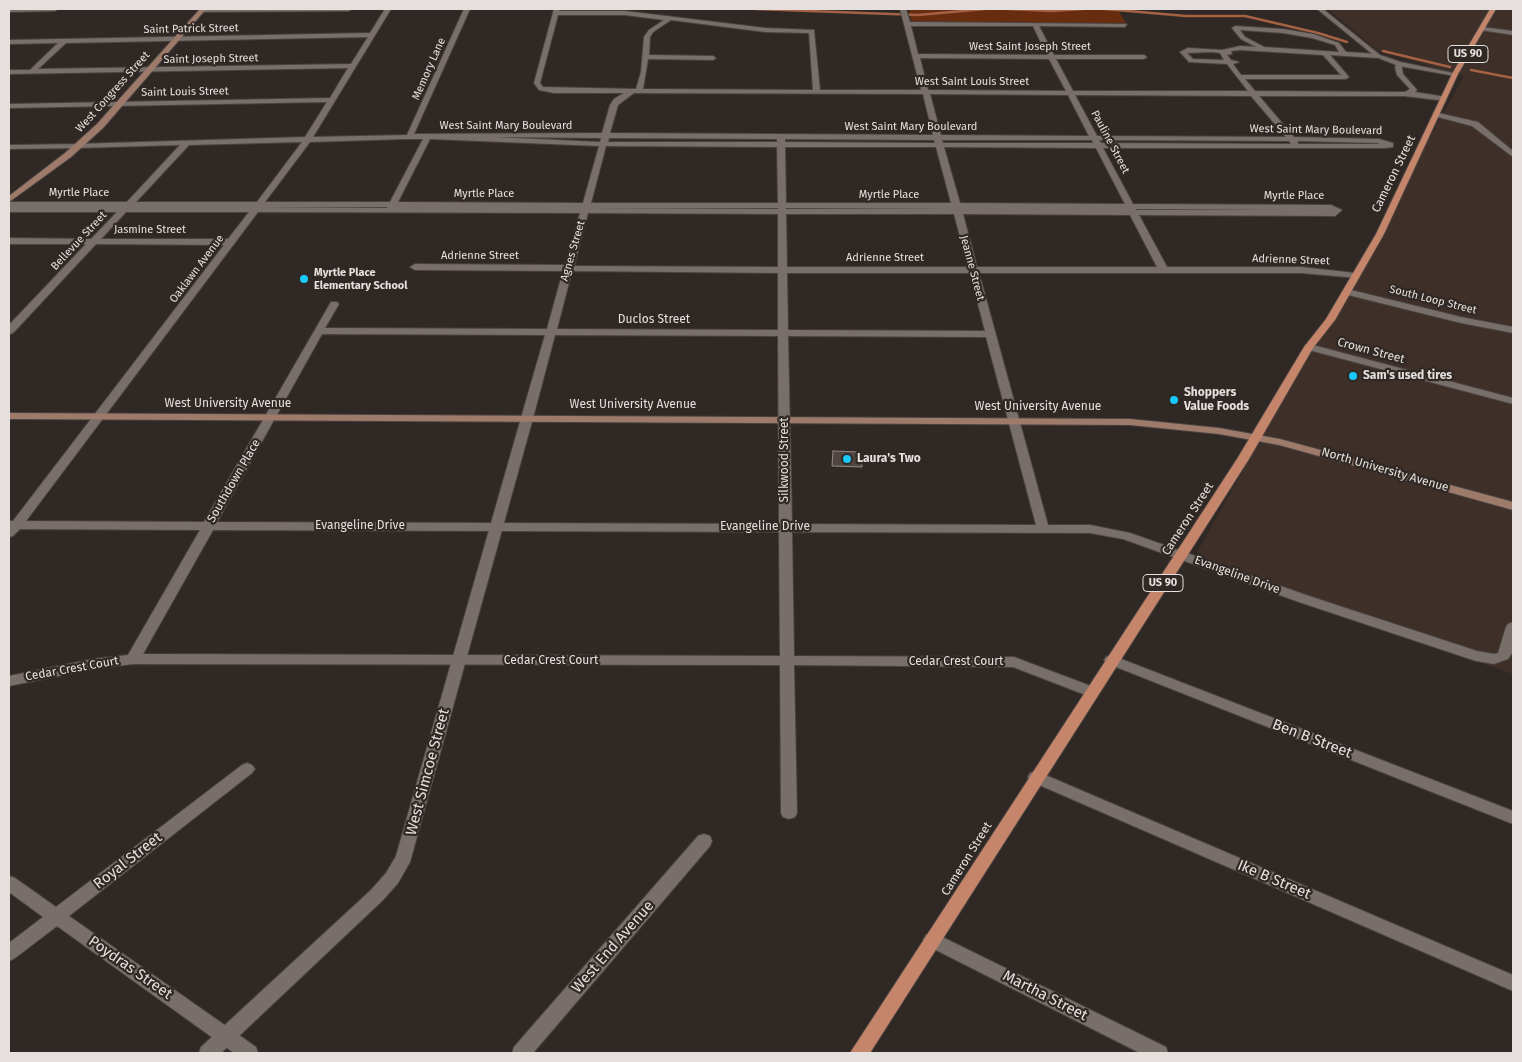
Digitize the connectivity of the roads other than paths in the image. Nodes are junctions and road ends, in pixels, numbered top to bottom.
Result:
1 (55, 9) edge
2 (349, 9) edge
3 (388, 9) edge
4 (466, 9) edge
5 (903, 9) edge
6 (1320, 9) edge
7 (1493, 9) edge
8 (9, 10) edge
9 (202, 10) edge
10 (556, 11) edge
11 (670, 18) junction
12 (907, 24) junction
13 (1035, 25) junction
14 (1125, 25) dead end
15 (1482, 29) junction
16 (1513, 33) edge
17 (373, 35) junction
18 (175, 39) junction
19 (64, 41) junction
20 (9, 42) edge
21 (1263, 49) junction
22 (1223, 52) junction
23 (1325, 53) junction
24 (1235, 54) junction
25 (1344, 54) junction
26 (916, 56) junction
27 (1378, 56) junction
28 (645, 57) junction
29 (1052, 57) junction
30 (1144, 57) dead end
31 (713, 58) dead end
32 (1229, 62) junction
33 (1238, 62) junction
34 (1399, 64) junction
35 (354, 66) junction
36 (148, 70) junction
37 (9, 72) edge
38 (31, 72) junction
39 (1455, 74) junction
40 (1240, 77) junction
41 (635, 92) junction
42 (817, 92) junction
43 (925, 93) junction
44 (1071, 93) junction
45 (1253, 94) junction
46 (1404, 94) junction
47 (1443, 99) junction
48 (332, 100) junction
49 (118, 104) junction
50 (9, 106) edge
51 (1437, 114) junction
52 (409, 138) junction
53 (428, 138) junction
54 (1292, 139) junction
55 (307, 141) junction
56 (604, 141) junction
57 (939, 141) junction
58 (781, 142) junction
59 (1097, 142) junction
60 (186, 144) junction
61 (78, 146) junction
62 (1298, 146) junction
63 (9, 147) edge
64 (1513, 155) edge
65 (9, 200) edge
66 (9, 204) edge
67 (126, 207) junction
68 (256, 207) junction
69 (392, 208) junction
70 (585, 208) junction
71 (9, 209) edge
72 (782, 209) junction
73 (956, 209) junction
74 (1133, 210) junction
75 (9, 241) edge
76 (94, 242) junction
77 (231, 242) junction
78 (415, 267) dead end
79 (568, 268) junction
80 (972, 268) junction
81 (1163, 269) junction
82 (782, 270) junction
83 (1355, 276) junction
84 (1346, 292) junction
85 (334, 304) dead end
86 (1513, 330) edge
87 (9, 331) edge
88 (318, 331) junction
89 (551, 332) junction
90 (783, 333) junction
91 (990, 334) junction
92 (1309, 348) junction
93 (1513, 401) edge
94 (9, 416) edge
95 (98, 417) junction
96 (270, 418) junction
97 (527, 418) junction
98 (785, 419) junction
99 (1014, 421) junction
100 (1256, 437) junction
101 (1513, 506) edge
102 (209, 525) junction
103 (497, 526) junction
104 (786, 527) junction
105 (12, 528) edge
106 (1043, 528) junction
107 (1181, 555) junction
108 (1513, 627) edge
109 (133, 659) junction
110 (458, 660) junction
111 (1111, 660) junction
112 (787, 661) junction
113 (9, 681) edge
114 (1091, 692) junction
115 (247, 769) dead end
116 (1036, 777) junction
117 (789, 813) dead end
118 (1513, 818) edge
119 (704, 841) dead end
120 (9, 883) edge
121 (57, 916) junction
122 (932, 940) junction
123 (9, 953) edge
124 (1513, 983) edge
125 (226, 1036) junction
126 (208, 1053) edge
127 (250, 1053) edge
128 (521, 1053) edge
129 (859, 1053) edge
130 (1159, 1053) edge

1 - 8 street
2 - 9 street
3 - 17 street, Oaklawn Avenue
4 - 52 street, Memory Lane
5 - 12 street, Jeanne Street
6 - 27 street
7 - 15 main road, Cameron Street / US 90
9 - 18 main road, West Congress Street
10 - 11 street
10 - 41 street, West Saint Louis Street
11 - 28 street
11 - 42 street
12 - 13 street
12 - 26 street, Jeanne Street
13 - 14 street
13 - 29 street, Pauline Street
15 - 16 street
15 - 39 main road, Cameron Street / US 90
17 - 18 street, Saint Patrick Street
17 - 35 street, Oaklawn Avenue
18 - 19 street, Saint Patrick Street
18 - 36 main road, West Congress Street
19 - 20 street, Saint Patrick Street
19 - 38 street
21 - 22 street
21 - 23 street
21 - 24 street
21 - 25 street
22 - 24 street
22 - 32 street
22 - 32 street
23 - 25 street
23 - 40 street
24 - 33 street
25 - 27 street
26 - 29 street, West Saint Joseph Street
26 - 43 street, Jeanne Street
27 - 34 street
28 - 31 street
28 - 41 street
29 - 30 street, West Saint Joseph Street
29 - 44 street, Pauline Street
32 - 33 street
32 - 40 street
33 - 40 street
34 - 39 street
34 - 46 street
35 - 36 street, Saint Joseph Street
35 - 48 street, Oaklawn Avenue
36 - 38 street, Saint Joseph Street
36 - 49 main road, West Congress Street
37 - 38 street, Saint Joseph Street
39 - 47 main road, Cameron Street / US 90
40 - 45 street
41 - 42 street, West Saint Louis Street
41 - 56 street, Agnes Street
42 - 43 street, West Saint Louis Street
43 - 44 street, West Saint Louis Street
43 - 57 street, Jeanne Street
44 - 45 street, West Saint Louis Street
44 - 59 street, Pauline Street
45 - 46 street, West Saint Louis Street
45 - 54 street
46 - 47 street, West Saint Louis Street
47 - 51 main road, Cameron Street / US 90
48 - 49 street, Saint Louis Street
48 - 55 street, Oaklawn Avenue
49 - 50 street, Saint Louis Street
49 - 61 main road, West Congress Street
51 - 64 street
51 - 83 main road, Cameron Street / US 90
52 - 53 street, West Saint Mary Boulevard
52 - 55 street, West Saint Mary Boulevard
53 - 56 street, West Saint Mary Boulevard
53 - 69 street
54 - 59 street, West Saint Mary Boulevard
54 - 62 street
54 - 62 street, West Saint Mary Boulevard
55 - 60 street, West Saint Mary Boulevard
55 - 68 street, Oaklawn Avenue
56 - 58 street, West Saint Mary Boulevard
56 - 70 street, Agnes Street
57 - 58 street, West Saint Mary Boulevard
57 - 59 street, West Saint Mary Boulevard
57 - 73 street, Jeanne Street
58 - 72 street, Silkwood Street
59 - 62 street, West Saint Mary Boulevard
59 - 74 street, Pauline Street
60 - 61 street, West Saint Mary Boulevard
60 - 67 street, Bellevue Street
61 - 63 street, West Saint Mary Boulevard
61 - 65 main road, West Congress Street
66 - 67 street, Myrtle Place
67 - 68 street, Myrtle Place
67 - 71 street, Myrtle Place
67 - 76 street, Bellevue Street
68 - 69 street, Myrtle Place
68 - 77 street, Oaklawn Avenue
69 - 70 street, Myrtle Place
70 - 72 street, Myrtle Place
70 - 79 street, Agnes Street
72 - 73 street, Myrtle Place
72 - 82 street, Silkwood Street
73 - 74 street, Myrtle Place
73 - 80 street, Jeanne Street
74 - 74 street, Myrtle Place
74 - 81 street, Pauline Street
75 - 76 street, Jasmine Street
76 - 77 street, Jasmine Street
76 - 87 street, Bellevue Street
77 - 95 street, Oaklawn Avenue
78 - 79 street, Adrienne Street
79 - 82 street, Adrienne Street
79 - 89 street, Agnes Street
80 - 81 street, Adrienne Street
80 - 82 street, Adrienne Street
80 - 91 street, Jeanne Street
81 - 83 street, Adrienne Street
82 - 90 street, Silkwood Street
83 - 84 main road, Cameron Street / US 90
84 - 86 street, South Loop Street
84 - 92 main road, Cameron Street / US 90
85 - 88 street, Southdown Place
88 - 89 street, Duclos Street
88 - 96 street, Southdown Place
89 - 90 street, Duclos Street
89 - 97 street, Agnes Street
90 - 91 street, Duclos Street
90 - 98 street, Silkwood Street
91 - 99 street, Jeanne Street
92 - 93 street, Crown Street
92 - 100 main road, Cameron Street / US 90
94 - 95 main road, West University Avenue
95 - 96 main road, West University Avenue
95 - 105 street, Oaklawn Avenue
96 - 97 main road, West University Avenue
96 - 102 street, Southdown Place
97 - 98 main road, West University Avenue
97 - 103 street, West Simcoe Street
98 - 99 main road, West University Avenue
98 - 104 street, Silkwood Street
99 - 100 main road, West University Avenue
99 - 106 street, Jeanne Street
100 - 101 main road, North University Avenue
100 - 107 main road, Cameron Street / US 90
102 - 103 street, Evangeline Drive
102 - 105 street, Evangeline Drive
102 - 109 street, Southdown Place
103 - 104 street, Evangeline Drive
103 - 110 street, West Simcoe Street
104 - 106 street, Evangeline Drive
104 - 112 street, Silkwood Street
106 - 107 street, Evangeline Drive
107 - 108 street, Evangeline Drive
107 - 111 main road, Cameron Street / US 90
109 - 110 street, Cedar Crest Court
109 - 113 street, Cedar Crest Court
110 - 112 street, Cedar Crest Court
110 - 125 street, West Simcoe Street
111 - 114 main road, Cameron Street / US 90
111 - 118 street, Ben B Street
112 - 114 street, Cedar Crest Court
112 - 117 street, Silkwood Street
114 - 116 main road, Cameron Street / US 90
115 - 121 street, Royal Street
116 - 122 main road, Cameron Street / US 90
116 - 124 street, Ike B Street
119 - 128 street, West End Avenue
120 - 121 street, Poydras Street
121 - 123 street, Royal Street
121 - 125 street, Poydras Street
122 - 129 main road, Cameron Street / US 90
122 - 130 street, Martha Street
125 - 126 street, West Simcoe Street
125 - 127 street, Poydras Street

